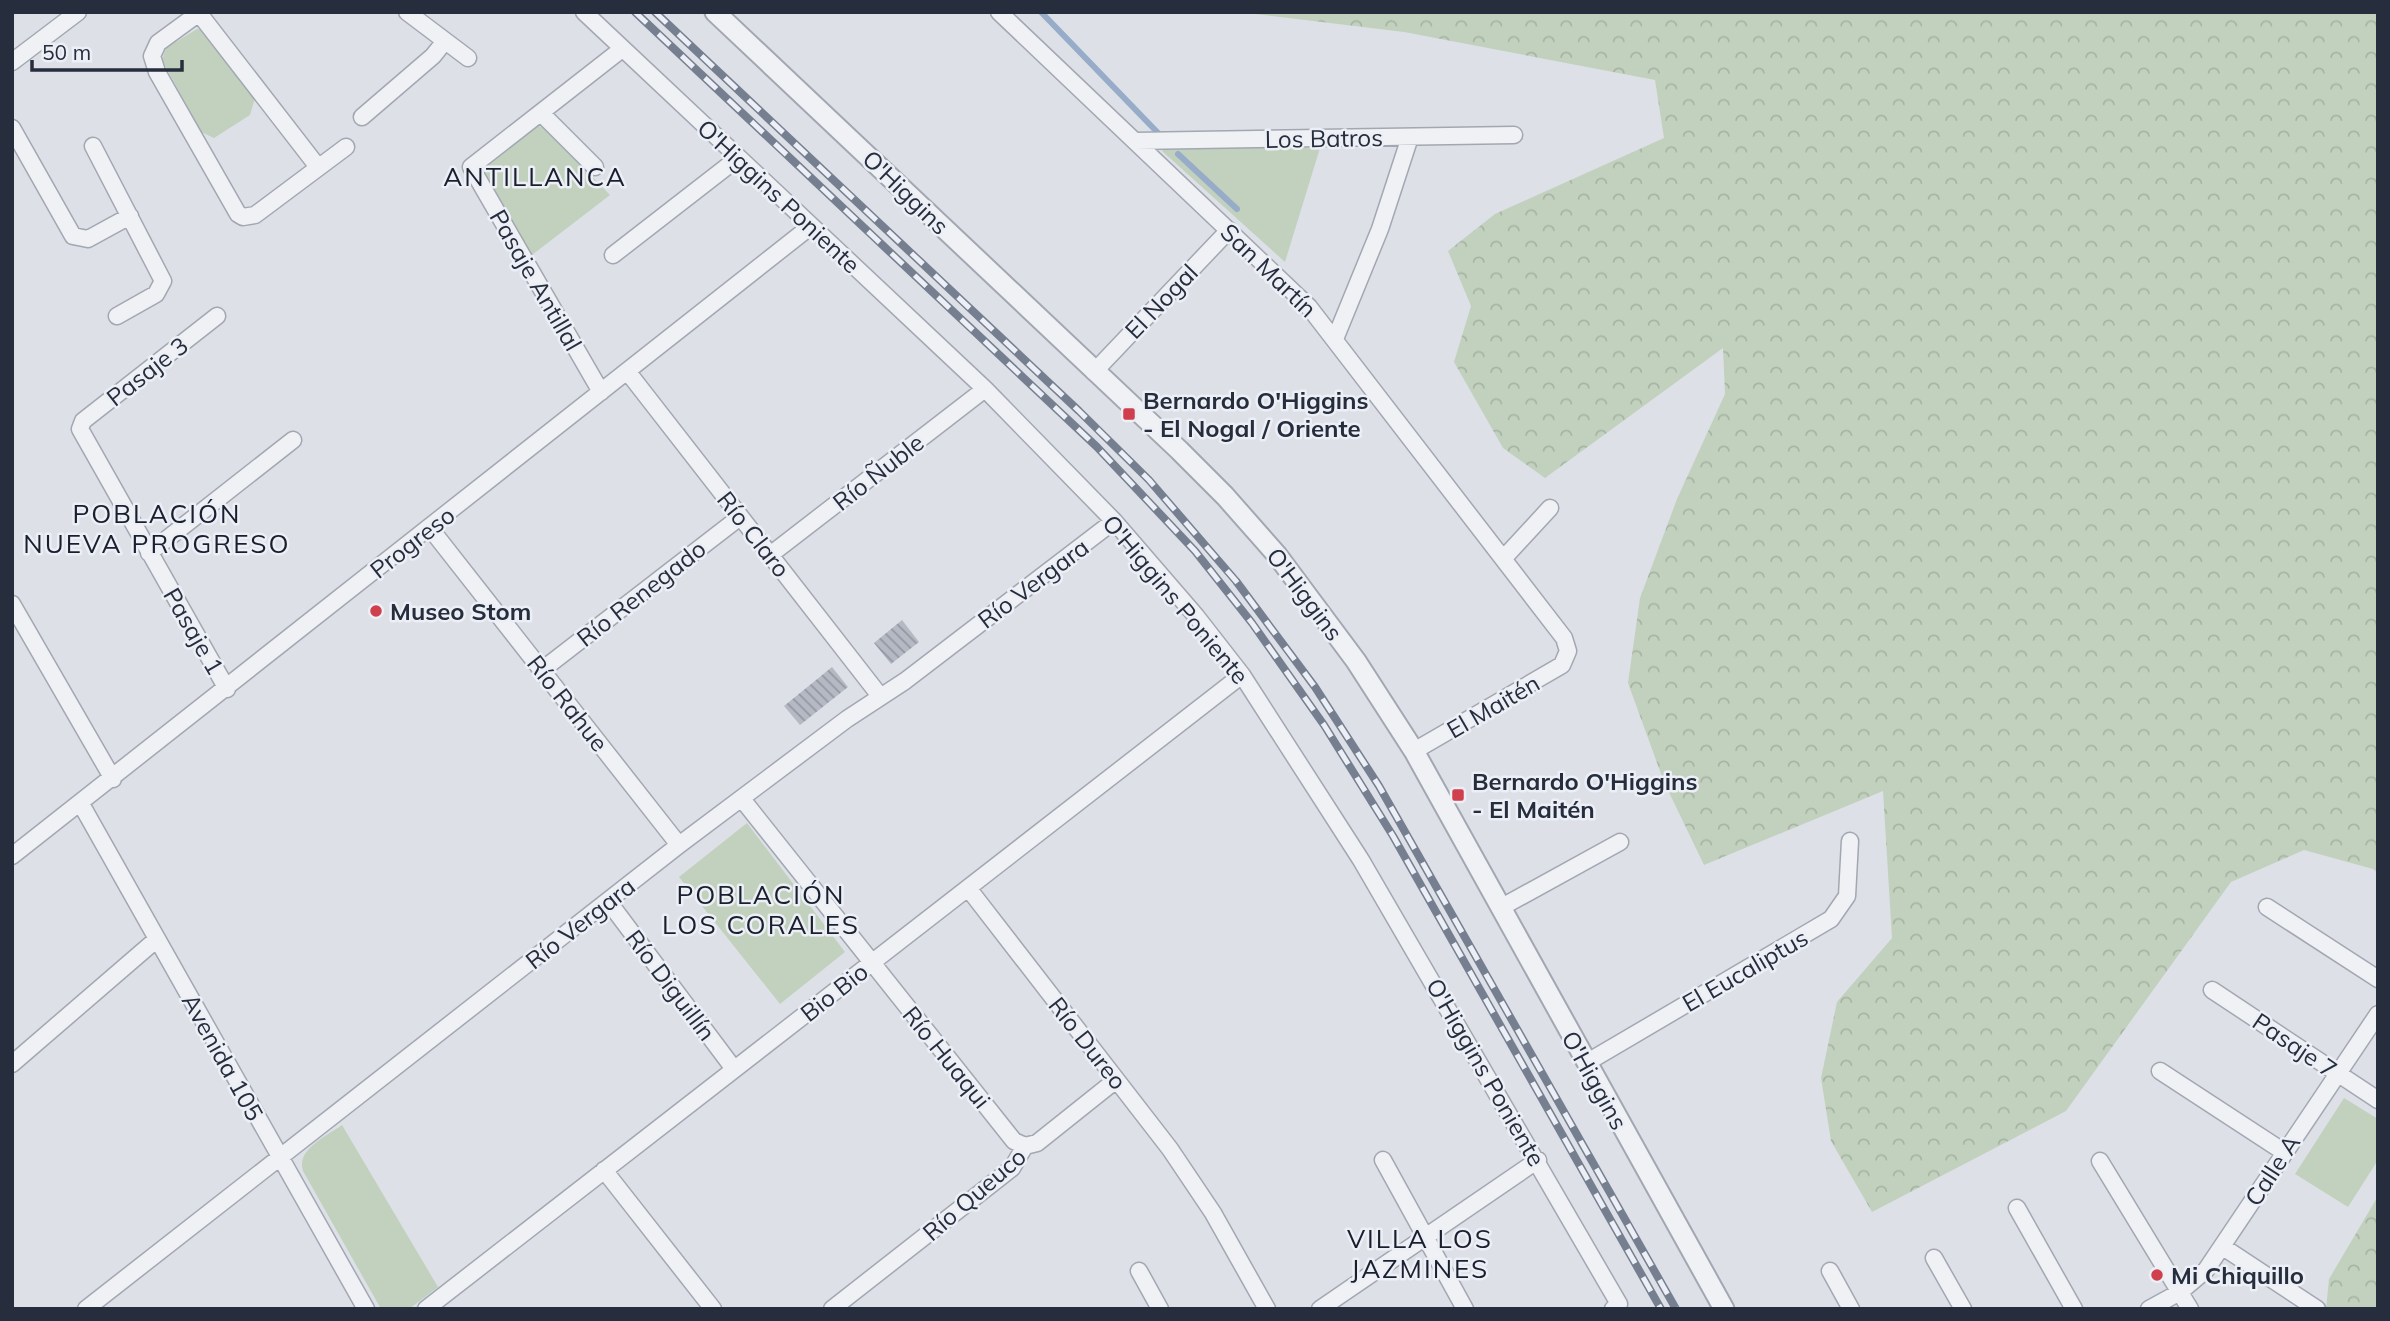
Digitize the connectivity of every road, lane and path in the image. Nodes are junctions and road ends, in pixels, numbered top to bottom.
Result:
1 (78, 12) edge
2 (407, 12) edge
3 (584, 12) edge
4 (715, 12) edge
5 (999, 12) edge
6 (199, 13) edge
7 (445, 41) junction
8 (622, 49) junction
9 (468, 58) dead end
10 (12, 62) edge
11 (541, 113) junction
12 (362, 117) dead end
13 (12, 128) edge
14 (1514, 135) dead end
15 (1410, 137) junction
16 (1135, 141) junction
17 (93, 146) dead end
18 (346, 147) dead end
19 (738, 158) junction
20 (318, 167) junction
21 (595, 167) dead end
22 (130, 216) junction
23 (811, 226) junction
24 (1229, 230) junction
25 (613, 255) dead end
26 (117, 316) dead end
27 (217, 316) dead end
28 (1335, 339) junction
29 (627, 372) junction
30 (1094, 372) junction
31 (985, 389) junction
32 (601, 392) junction
33 (80, 426) joint
34 (293, 440) dead end
35 (1550, 508) dead end
36 (740, 517) junction
37 (1114, 522) junction
38 (430, 528) junction
39 (149, 553) junction
40 (770, 555) junction
41 (1503, 559) junction
42 (12, 604) edge
43 (1567, 656) joint
44 (542, 670) junction
45 (1242, 675) junction
46 (227, 689) junction
47 (880, 696) junction
48 (1414, 751) junction
49 (113, 779) junction
50 (742, 799) junction
51 (81, 804) junction
52 (1850, 841) dead end
53 (1620, 842) dead end
54 (680, 845) junction
55 (15, 848) edge
56 (968, 888) junction
57 (608, 901) junction
58 (2267, 907) dead end
59 (1500, 908) junction
60 (157, 939) junction
61 (872, 962) junction
62 (2378, 979) edge
63 (2212, 990) dead end
64 (2378, 1014) edge
65 (1586, 1063) junction
66 (12, 1064) edge
67 (734, 1069) junction
68 (2160, 1071) dead end
69 (2337, 1073) junction
70 (1116, 1080) junction
71 (2378, 1100) edge
72 (1025, 1146) junction
73 (2284, 1152) junction
74 (281, 1158) junction
75 (1383, 1160) dead end
76 (1538, 1160) junction
77 (2100, 1161) dead end
78 (604, 1170) junction
79 (2017, 1208) dead end
80 (1427, 1236) junction
81 (2223, 1247) junction
82 (1934, 1258) dead end
83 (1139, 1271) dead end
84 (1830, 1272) dead end
85 (2180, 1292) junction
86 (1616, 1307) edge
87 (86, 1309) edge
88 (366, 1309) edge
89 (426, 1309) edge
90 (713, 1309) edge
91 (832, 1309) edge
92 (1160, 1309) edge
93 (1267, 1309) edge
94 (1320, 1309) edge
95 (1465, 1309) edge
96 (1724, 1309) edge
97 (1851, 1309) edge
98 (1963, 1309) edge
99 (2074, 1309) edge
100 (2149, 1309) edge
101 (2190, 1309) edge
102 (2317, 1309) edge

1 - 10 street
2 - 7 street
3 - 8 street, O'Higgins Poniente
4 - 30 street, O'Higgins
5 - 16 street, San Martín
6 - 20 street
6 - 20 street
7 - 9 street
7 - 12 street
8 - 11 street
8 - 19 street, O'Higgins Poniente
11 - 21 street
11 - 32 street, Pasaje Antillal
13 - 22 street
14 - 15 street, Los Batros
15 - 16 street, Los Batros
15 - 28 street
16 - 24 street, San Martín
17 - 22 street
18 - 20 street
19 - 23 street, O'Higgins Poniente
19 - 25 street
22 - 26 street
23 - 29 street, Progreso
23 - 31 street, O'Higgins Poniente
24 - 28 street, San Martín
24 - 30 street, El Nogal
27 - 33 street, Pasaje 3
28 - 41 street, San Martín
29 - 32 street, Progreso
29 - 36 street, Río Claro
30 - 48 street, O'Higgins
31 - 37 street, O'Higgins Poniente
31 - 40 street, Río Ñuble
32 - 38 street, Progreso
33 - 39 street, Pasaje 1
34 - 39 street
35 - 41 street
36 - 40 street, Río Claro
36 - 44 street, Río Renegado
37 - 45 street, O'Higgins Poniente
37 - 47 street, Río Vergara
38 - 44 street, Río Rahue
38 - 46 street, Progreso
39 - 46 street, Pasaje 1
40 - 47 street, Río Claro
41 - 43 street, San Martín
42 - 49 street
43 - 48 street, El Maitén
44 - 54 street, Río Rahue
45 - 56 street, Bio Bio
45 - 76 street, O'Higgins Poniente
46 - 49 street, Progreso
47 - 50 street, Río Vergara
48 - 59 street, O'Higgins
49 - 51 street, Progreso
50 - 54 street, Río Vergara
50 - 61 street, Río Huaqui
51 - 55 street, Progreso
51 - 60 street, Avenida 105
52 - 65 street, El Eucaliptus
53 - 59 street
54 - 57 street, Río Vergara
56 - 61 street, Bio Bio
56 - 70 street, Río Dureo
57 - 67 street, Río Diguillín
57 - 74 street, Río Vergara
58 - 62 street
59 - 65 street, O'Higgins
60 - 66 street
60 - 74 street, Avenida 105
61 - 67 street, Bio Bio
61 - 72 street, Río Huaqui
63 - 69 street, Pasaje 7
64 - 69 street, Calle A
65 - 96 street, O'Higgins
67 - 78 street, Bio Bio
68 - 73 street
69 - 71 street, Pasaje 7
69 - 73 street, Calle A
70 - 72 street, Río Queuco
70 - 93 street, Río Dureo
72 - 91 street, Río Queuco
73 - 81 street, Calle A
74 - 87 street, Río Vergara
74 - 88 street, Avenida 105
75 - 80 street
76 - 80 street
76 - 86 street, O'Higgins Poniente
77 - 85 street
78 - 89 street, Bio Bio
78 - 90 street
79 - 99 street
80 - 94 street
80 - 95 street
81 - 85 street, Calle A
81 - 102 street
82 - 98 street
83 - 92 street
84 - 97 street
85 - 100 street, Calle A
85 - 101 street

